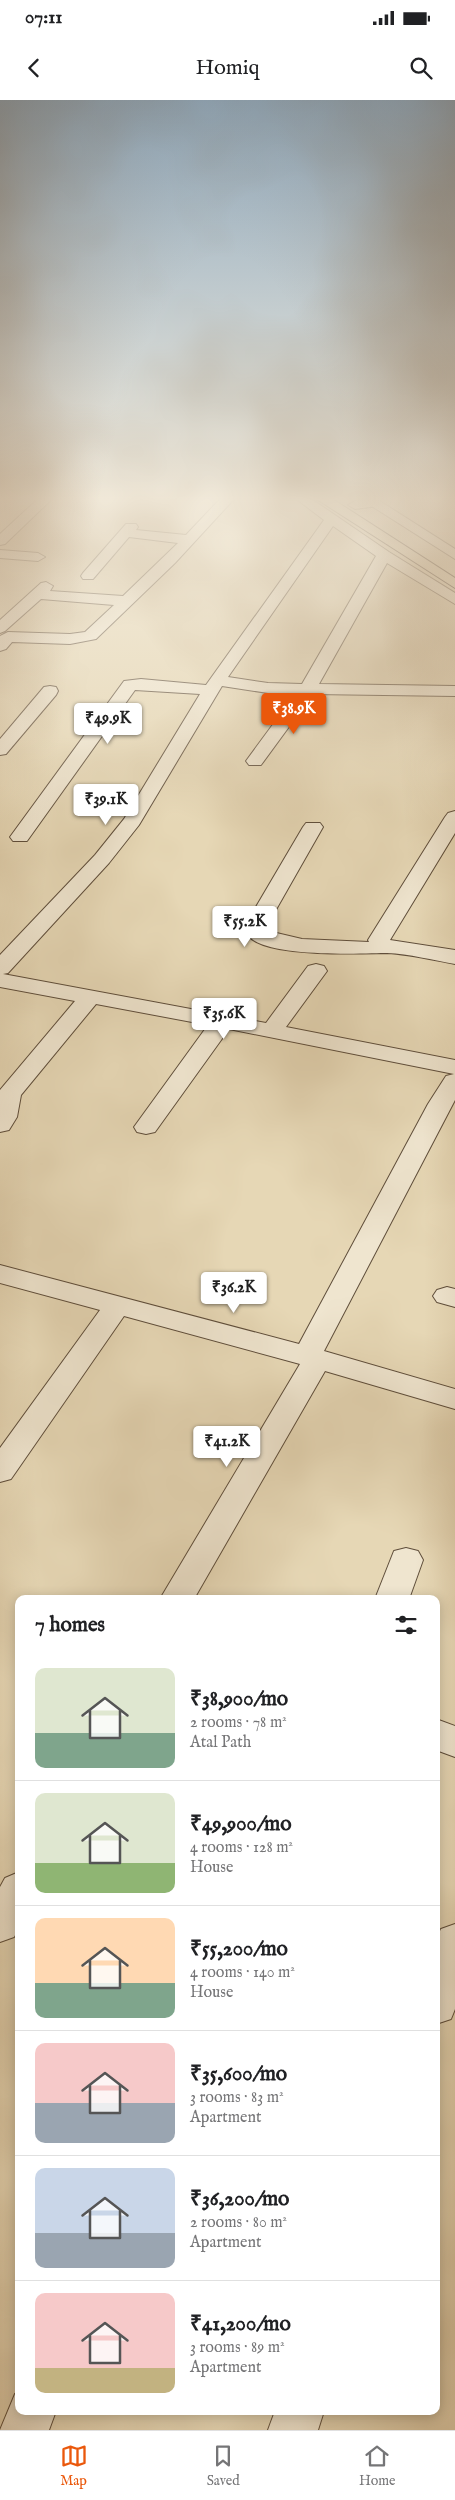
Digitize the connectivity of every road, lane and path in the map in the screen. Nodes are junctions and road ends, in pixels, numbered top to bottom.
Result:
1 (27, 607) edge
2 (119, 607) edge
3 (270, 607) edge
4 (354, 607) edge
5 (2, 636) edge
6 (215, 686) junction
7 (307, 690) junction
8 (50, 691) dead end
9 (455, 691) edge
10 (0, 750) edge
11 (255, 761) dead end
12 (455, 817) edge
13 (313, 827) dead end
14 (20, 837) dead end
15 (387, 947) junction
16 (455, 957) edge
17 (0, 968) edge
18 (316, 971) dead end
19 (0, 980) edge
20 (91, 996) junction
21 (223, 1020) junction
22 (272, 1030) junction
23 (455, 1067) edge
24 (455, 1081) edge
25 (0, 1125) edge
26 (146, 1127) dead end
27 (0, 1274) edge
28 (117, 1306) junction
29 (312, 1358) junction
30 (455, 1400) edge
31 (0, 1471) edge
32 (406, 1560) dead end
33 (179, 1595) edge
34 (393, 1595) edge
35 (440, 1736) edge
36 (455, 1742) edge
37 (15, 1897) edge
38 (0, 1924) edge
39 (455, 1942) edge
40 (440, 1992) edge
41 (30, 2415) edge
42 (299, 2415) edge
43 (24, 2430) edge
44 (293, 2430) edge

1 - 5 street
2 - 5 street
3 - 6 street
4 - 7 street
6 - 7 street
6 - 14 street
6 - 17 street
7 - 9 street
7 - 11 street
8 - 10 street
12 - 15 street
13 - 15 street
15 - 16 street
18 - 22 street
19 - 20 street
20 - 21 street
20 - 25 street
21 - 22 street
21 - 26 street
22 - 23 street
24 - 29 street
27 - 28 street
28 - 29 street
28 - 31 street
29 - 30 street
29 - 33 street
32 - 34 street
35 - 36 street
37 - 38 street
39 - 40 street
41 - 43 street
42 - 44 street

